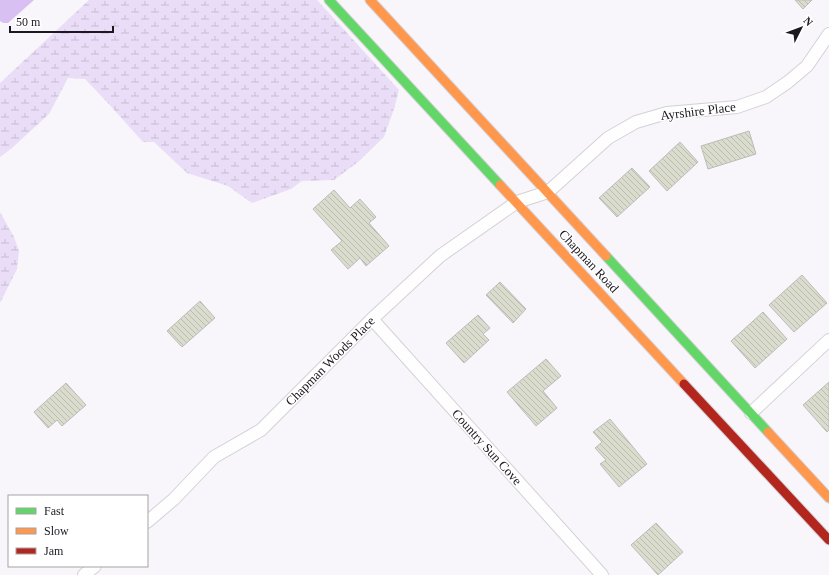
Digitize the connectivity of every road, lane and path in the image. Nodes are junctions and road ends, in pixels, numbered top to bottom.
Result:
1 (329, 0) edge
2 (370, 0) edge
3 (829, 34) edge
4 (548, 192) junction
5 (517, 202) junction
6 (372, 319) junction
7 (829, 340) edge
8 (751, 413) junction
9 (829, 498) edge
10 (148, 521) edge
11 (829, 540) edge
12 (94, 567) edge
13 (84, 575) edge
14 (602, 575) edge

1 - 5 street, Chapman Road
2 - 4 street, Chapman Road
3 - 4 street, Ayrshire Place
4 - 5 street, Ayrshire Place
4 - 8 street, Chapman Road
5 - 6 street, Chapman Woods Place
5 - 11 street, Chapman Road
6 - 10 street, Chapman Woods Place
6 - 14 street, Country Sun Cove
7 - 8 street
8 - 9 street, Chapman Road
12 - 13 street

